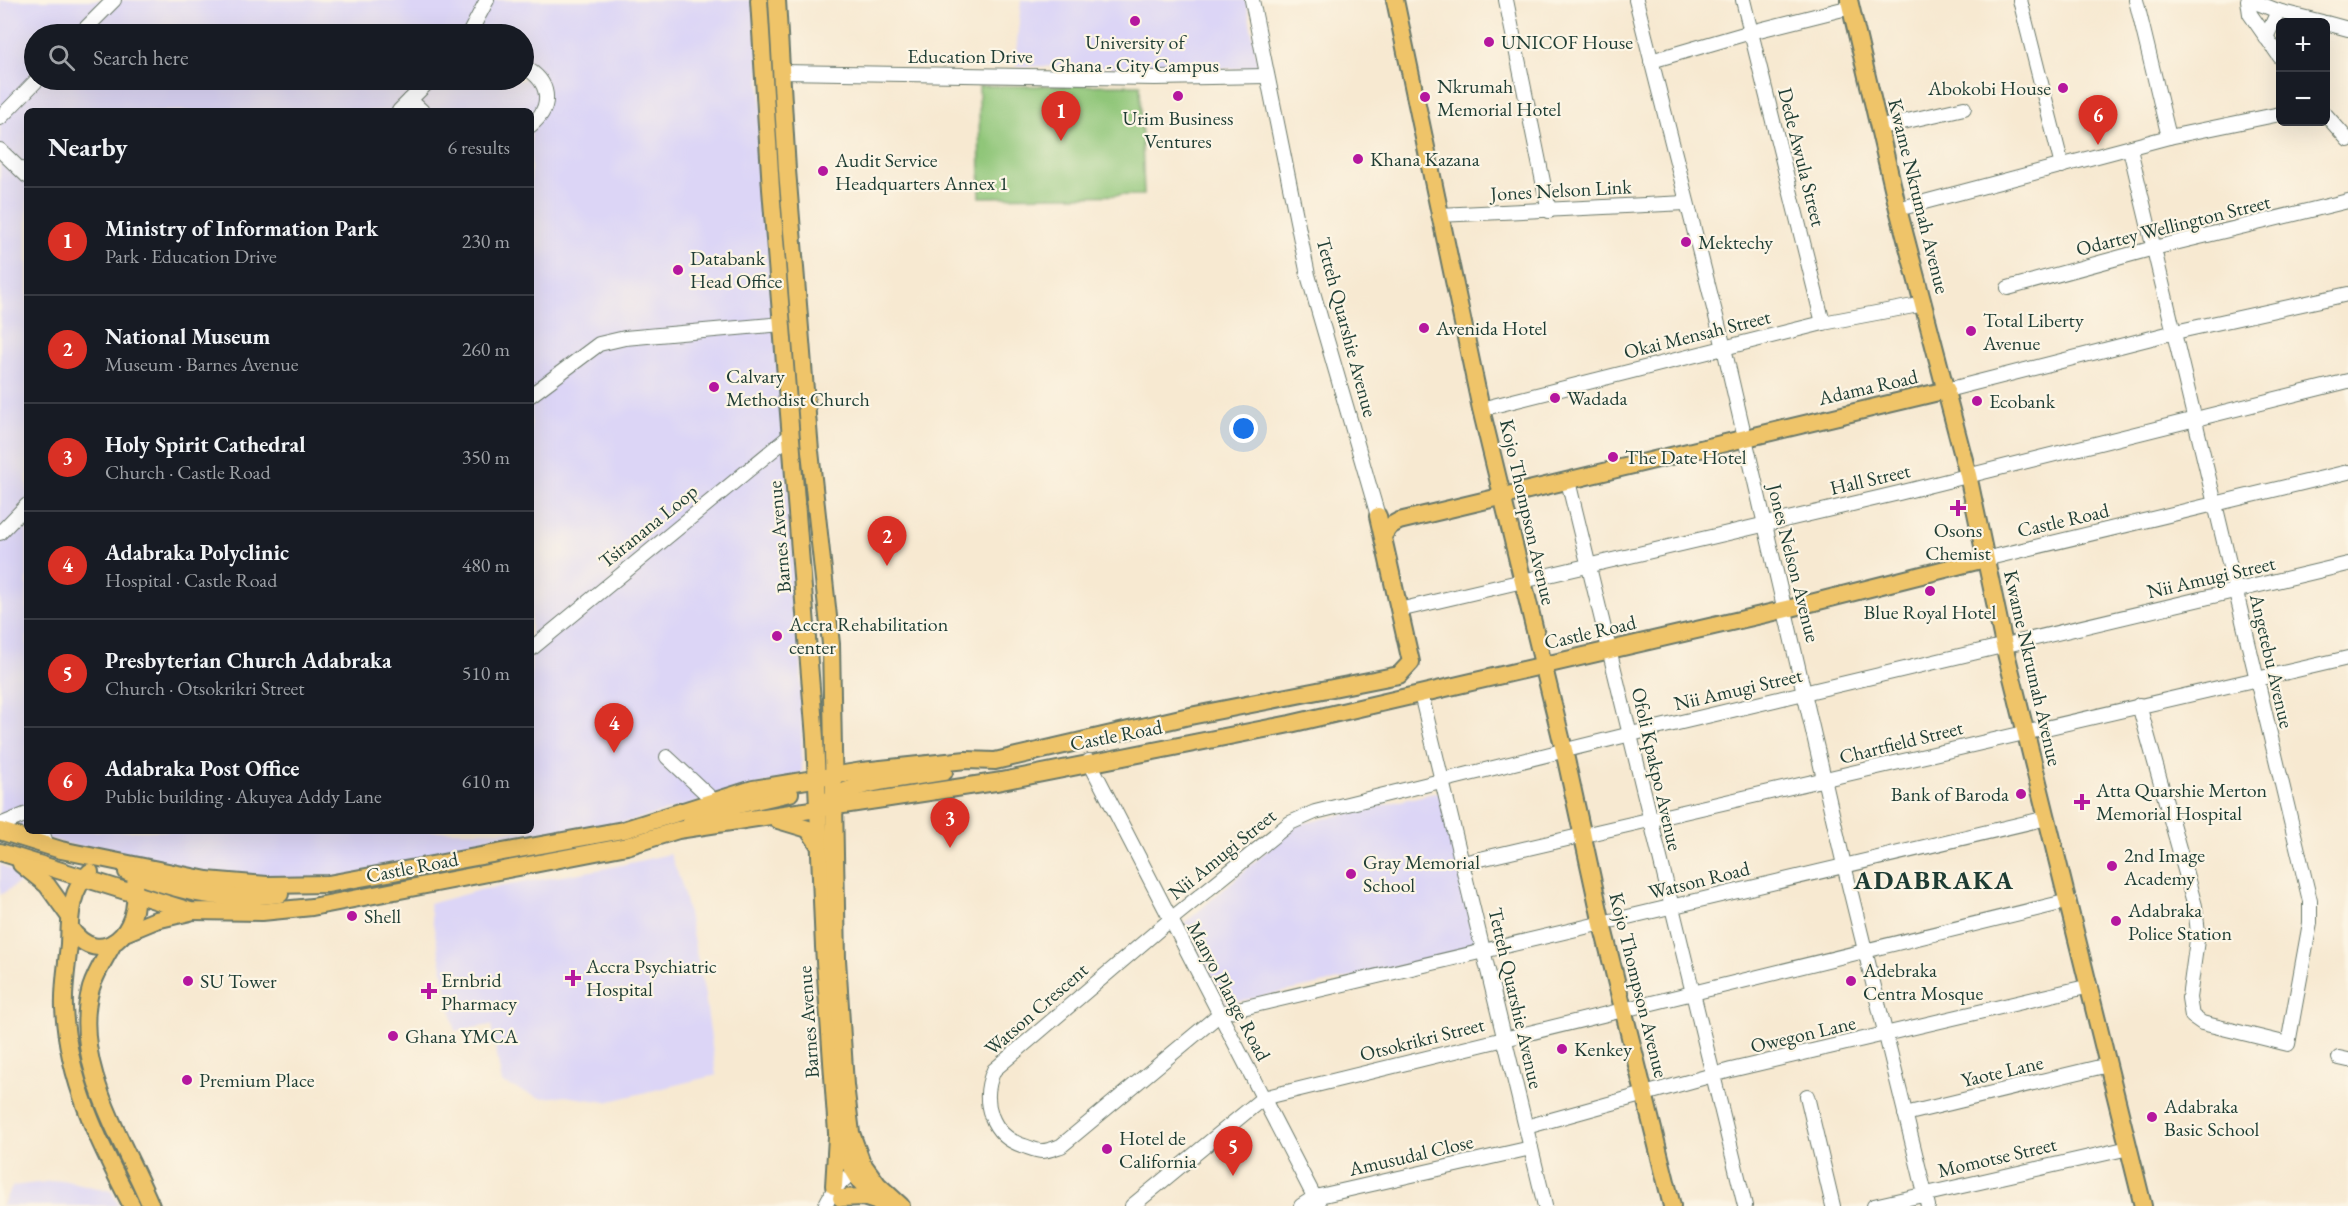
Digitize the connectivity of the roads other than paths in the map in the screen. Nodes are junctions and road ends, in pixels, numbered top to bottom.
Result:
1 (114, 0) edge
2 (487, 0) edge
3 (759, 0) edge
4 (777, 0) edge
5 (1252, 0) edge
6 (1395, 0) edge
7 (1506, 0) edge
8 (1636, 0) edge
9 (1743, 0) edge
10 (2020, 0) edge
11 (2136, 0) edge
12 (2249, 0) edge
13 (1850, 4) edge
14 (2278, 11) junction
15 (2305, 18) edge
16 (90, 24) edge
17 (474, 24) edge
18 (2330, 24) edge
19 (2348, 29) edge
20 (1751, 32) junction
21 (2266, 38) junction
22 (2276, 52) edge
23 (1651, 61) junction
24 (781, 72) junction
25 (534, 74) edge
26 (1267, 76) junction
27 (27, 90) edge
28 (420, 90) edge
29 (410, 100) junction
30 (402, 108) edge
31 (419, 108) edge
32 (1965, 108) dead end
33 (2276, 115) edge
34 (0, 118) edge
35 (2330, 120) edge
36 (534, 121) edge
37 (1881, 127) junction
38 (2169, 137) junction
39 (2348, 140) edge
40 (2130, 149) junction
41 (0, 150) edge
42 (2062, 166) junction
43 (24, 173) edge
44 (2348, 201) edge
45 (1686, 203) junction
46 (1899, 209) junction
47 (1549, 211) junction
48 (1439, 215) junction
49 (2154, 248) junction
50 (2008, 288) dead end
51 (2348, 294) edge
52 (1924, 304) junction
53 (1823, 323) junction
54 (782, 324) junction
55 (2175, 332) junction
56 (1724, 348) junction
57 (2348, 381) edge
58 (1947, 390) junction
59 (534, 393) edge
60 (1481, 409) junction
61 (2195, 418) junction
62 (791, 435) junction
63 (1744, 438) junction
64 (2348, 472) edge
65 (1968, 475) junction
66 (1568, 481) junction
67 (1502, 497) junction
68 (2216, 505) junction
69 (24, 507) edge
70 (1378, 516) junction
71 (1399, 521) junction
72 (1765, 523) junction
73 (0, 533) edge
74 (1383, 536) junction
75 (1985, 559) junction
76 (2348, 564) edge
77 (1589, 567) junction
78 (1523, 581) junction
79 (2236, 591) junction
80 (1787, 609) junction
81 (1399, 610) junction
82 (2004, 645) junction
83 (534, 647) edge
84 (1607, 649) junction
85 (2348, 658) edge
86 (1411, 662) joint
87 (1542, 665) junction
88 (2256, 680) junction
89 (1805, 693) junction
90 (1421, 694) junction
91 (1285, 698) junction
92 (2139, 705) junction
93 (1290, 724) junction
94 (2026, 731) junction
95 (1630, 734) junction
96 (815, 738) junction
97 (833, 743) junction
98 (1564, 750) junction
99 (667, 757) dead end
100 (995, 761) junction
101 (1089, 761) junction
102 (862, 771) junction
103 (822, 781) junction
104 (1442, 781) junction
105 (1825, 781) junction
106 (774, 785) junction
107 (712, 800) junction
108 (830, 803) junction
109 (858, 804) junction
110 (24, 815) edge
111 (762, 818) junction
112 (2047, 818) junction
113 (1650, 821) junction
114 (0, 825) edge
115 (678, 830) junction
116 (0, 831) edge
117 (1584, 835) junction
118 (836, 841) junction
119 (50, 842) edge
120 (820, 849) junction
121 (5, 854) edge
122 (1463, 863) junction
123 (104, 865) junction
124 (1844, 865) junction
125 (128, 872) junction
126 (84, 878) junction
127 (328, 884) junction
128 (136, 894) junction
129 (2069, 901) junction
130 (1670, 907) junction
131 (190, 911) junction
132 (1170, 920) junction
133 (70, 923) junction
134 (1602, 924) junction
135 (121, 937) junction
136 (1484, 952) junction
137 (1866, 953) junction
138 (2090, 986) junction
139 (1691, 993) junction
140 (1623, 1009) junction
141 (1221, 1013) junction
142 (1888, 1035) junction
143 (1504, 1040) junction
144 (2108, 1065) junction
145 (1711, 1076) junction
146 (1644, 1092) junction
147 (1807, 1096) dead end
148 (1263, 1098) junction
149 (1905, 1114) junction
150 (1526, 1126) junction
151 (837, 1133) junction
152 (1531, 1148) junction
153 (2129, 1148) junction
154 (862, 1174) junction
155 (836, 1197) edge
156 (1926, 1200) edge
157 (1317, 1202) edge
158 (881, 1204) edge
159 (132, 1206) edge
160 (151, 1206) edge
161 (825, 1206) edge
162 (901, 1206) edge
163 (1132, 1206) edge
164 (1301, 1206) edge
165 (1545, 1206) edge
166 (1672, 1206) edge
167 (1744, 1206) edge
168 (1833, 1206) edge
169 (1874, 1206) edge
170 (2143, 1206) edge

1 - 16 street
2 - 17 street
3 - 54 main road, Barnes Avenue
4 - 24 main road, Barnes Avenue
5 - 26 street, Tetteh Quarshie Avenue
6 - 48 main road, Kojo Thompson Avenue
7 - 47 street
8 - 23 street, Jones Nelson Avenue
9 - 20 street, Dede Awula Street
10 - 42 street
11 - 38 street
12 - 14 street
12 - 21 street
13 - 20 street
13 - 37 main road, Kwame Nkrumah Avenue
14 - 15 street
14 - 21 street
18 - 19 street
20 - 23 street
20 - 53 street, Dede Awula Street
21 - 22 street
23 - 45 street, Jones Nelson Avenue
24 - 26 street, Education Drive
24 - 97 main road, Barnes Avenue
25 - 36 street
26 - 70 street, Tetteh Quarshie Avenue
27 - 34 street
28 - 29 street
29 - 30 street
29 - 31 street
32 - 37 street
33 - 38 street
35 - 39 street
37 - 46 main road, Kwame Nkrumah Avenue
38 - 40 street
40 - 42 street
40 - 49 street, Angetebu Avenue
41 - 43 street
42 - 46 street
44 - 49 street, Odartey Wellington Street
45 - 47 street, Jones Nelson Link
45 - 56 street, Jones Nelson Avenue
46 - 52 main road, Kwame Nkrumah Avenue
47 - 48 street, Jones Nelson Link
48 - 60 main road, Kojo Thompson Avenue
49 - 50 street, Odartey Wellington Street
49 - 55 street, Angetebu Avenue
51 - 55 street, Adama Road
52 - 53 street, Okai Mensah Street
52 - 58 main road, Kwame Nkrumah Avenue
53 - 56 street, Okai Mensah Street
54 - 59 street
54 - 62 main road, Barnes Avenue
55 - 58 street, Adama Road
55 - 61 street, Angetebu Avenue
56 - 60 street, Okai Mensah Street
56 - 63 street, Jones Nelson Avenue
57 - 61 street, Hall Street
58 - 63 main road, Adama Road
58 - 65 main road, Kwame Nkrumah Avenue
60 - 67 main road, Kojo Thompson Avenue
61 - 65 street, Hall Street
61 - 68 street, Angetebu Avenue
62 - 83 street, Tsiranana Loop
62 - 96 main road, Barnes Avenue
63 - 66 main road, Adama Road
63 - 72 street, Jones Nelson Avenue
64 - 68 street, Castle Road
65 - 72 street, Hall Street
65 - 75 main road, Kwame Nkrumah Avenue
66 - 67 main road, Adama Road
66 - 77 street, Ofoli Kpakpo Avenue
67 - 71 main road, Adama Road
67 - 78 main road, Kojo Thompson Avenue
68 - 75 street, Castle Road
68 - 79 street, Angetebu Avenue
69 - 73 street
70 - 71 main road, Adama Road
70 - 74 main road, Tetteh Quarshie Avenue
71 - 74 main road
72 - 77 street, Hall Street
72 - 80 street, Jones Nelson Avenue
74 - 81 main road, Tetteh Quarshie Avenue
75 - 80 main road, Castle Road
75 - 82 main road, Kwame Nkrumah Avenue
76 - 79 street, Nii Amugi Street
77 - 78 street, Hall Street
77 - 84 street, Ofoli Kpakpo Avenue
78 - 81 street, Hall Street
78 - 87 main road, Kojo Thompson Avenue
79 - 82 street, Nii Amugi Street
79 - 88 street, Angetebu Avenue
80 - 84 main road, Castle Road
80 - 89 street, Jones Nelson Avenue
81 - 86 main road, Tetteh Quarshie Avenue
82 - 89 street, Nii Amugi Street
82 - 94 main road, Kwame Nkrumah Avenue
84 - 87 main road, Castle Road
84 - 95 street, Ofoli Kpakpo Avenue
85 - 88 street, Chartfield Street
86 - 91 main road, Castle Road
87 - 90 main road, Castle Road
87 - 98 main road, Kojo Thompson Avenue
88 - 92 street, Chartfield Street
88 - 92 street, Angetebu Avenue
89 - 95 street, Nii Amugi Street
89 - 105 street, Jones Nelson Avenue
90 - 93 main road, Castle Road
90 - 104 street, Tetteh Quarshie Avenue
91 - 93 main road
91 - 100 main road, Castle Road
92 - 94 street, Chartfield Street
93 - 101 main road, Castle Road
94 - 105 street, Chartfield Street
94 - 112 main road, Kwame Nkrumah Avenue
95 - 98 street, Nii Amugi Street
95 - 113 street, Ofoli Kpakpo Avenue
96 - 103 main road, Barnes Avenue
96 - 106 main road
97 - 102 main road
97 - 103 main road, Barnes Avenue
98 - 104 street, Nii Amugi Street
98 - 117 main road, Kojo Thompson Avenue
99 - 107 street
100 - 102 main road, Castle Road
100 - 108 main road
101 - 109 main road, Castle Road
101 - 132 street, Manyo Plange Road
102 - 103 main road, Castle Road
103 - 106 main road, Castle Road
103 - 108 main road, Barnes Avenue
103 - 115 main road
104 - 122 street, Tetteh Quarshie Avenue
104 - 132 street, Nii Amugi Street
105 - 113 street, Chartfield Street
105 - 124 street, Jones Nelson Avenue
106 - 107 main road, Castle Road
107 - 127 main road, Castle Road
108 - 109 main road, Castle Road
108 - 111 main road, Castle Road
108 - 118 main road, Barnes Avenue
108 - 120 main road, Barnes Avenue
109 - 118 main road
110 - 114 street
111 - 115 main road, Castle Road
111 - 120 main road
112 - 124 street, Watson Road
112 - 129 main road, Kwame Nkrumah Avenue
113 - 117 street, Chartfield Street
113 - 130 street, Ofoli Kpakpo Avenue
115 - 131 main road, Castle Road
116 - 119 main road, Castle Road
117 - 122 street, Chartfield Street
117 - 134 main road, Kojo Thompson Avenue
118 - 154 main road, Barnes Avenue
119 - 123 main road
119 - 127 main road, Castle Road
120 - 151 main road, Barnes Avenue
121 - 126 main road, Castle Road
121 - 133 main road
122 - 136 street, Tetteh Quarshie Avenue
123 - 125 main road
123 - 126 main road
124 - 130 street, Watson Road
124 - 137 street, Jones Nelson Avenue
125 - 127 main road
125 - 128 main road
126 - 128 main road, Castle Road
126 - 133 main road
128 - 131 main road, Castle Road
128 - 135 main road
129 - 137 street, Otsokrikri Street
129 - 138 main road, Kwame Nkrumah Avenue
130 - 134 street, Watson Road
130 - 139 street, Ofoli Kpakpo Avenue
131 - 135 main road
132 - 141 street, Manyo Plange Road
132 - 141 street, Watson Crescent
133 - 135 main road
133 - 159 main road
134 - 136 street, Watson Road
134 - 140 main road, Kojo Thompson Avenue
135 - 160 main road
136 - 141 street, Watson Road
136 - 143 street, Tetteh Quarshie Avenue
137 - 139 street, Otsokrikri Street
137 - 142 street, Jones Nelson Avenue
138 - 142 street, Owegon Lane
138 - 144 main road, Kwame Nkrumah Avenue
139 - 140 street, Otsokrikri Street
139 - 145 street, Ofoli Kpakpo Avenue
140 - 143 street, Otsokrikri Street
140 - 146 main road, Kojo Thompson Avenue
141 - 148 street, Manyo Plange Road
142 - 145 street, Owegon Lane
142 - 149 street, Jones Nelson Avenue
143 - 148 street, Otsokrikri Street
143 - 150 street, Tetteh Quarshie Avenue
144 - 149 street, Yaote Lane
144 - 153 main road, Kwame Nkrumah Avenue
145 - 146 street, Owegon Lane
145 - 167 street, Ofoli Kpakpo Avenue
146 - 150 street, Owegon Lane
146 - 166 main road, Kojo Thompson Avenue
147 - 168 street
148 - 157 street, Manyo Plange Road
148 - 163 street, Otsokrikri Street
149 - 156 street, Jones Nelson Avenue
150 - 152 street, Tetteh Quarshie Avenue
151 - 154 main road, Barnes Avenue
151 - 155 main road
152 - 157 street, Amusudal Close
152 - 165 street, Tetteh Quarshie Avenue
153 - 156 street, Momotse Street
153 - 170 main road, Kwame Nkrumah Avenue
154 - 155 street
154 - 158 main road, Barnes Avenue
154 - 162 main road
155 - 158 main road
155 - 161 street
156 - 169 street, Momotse Street
157 - 164 street, Amusudal Close

